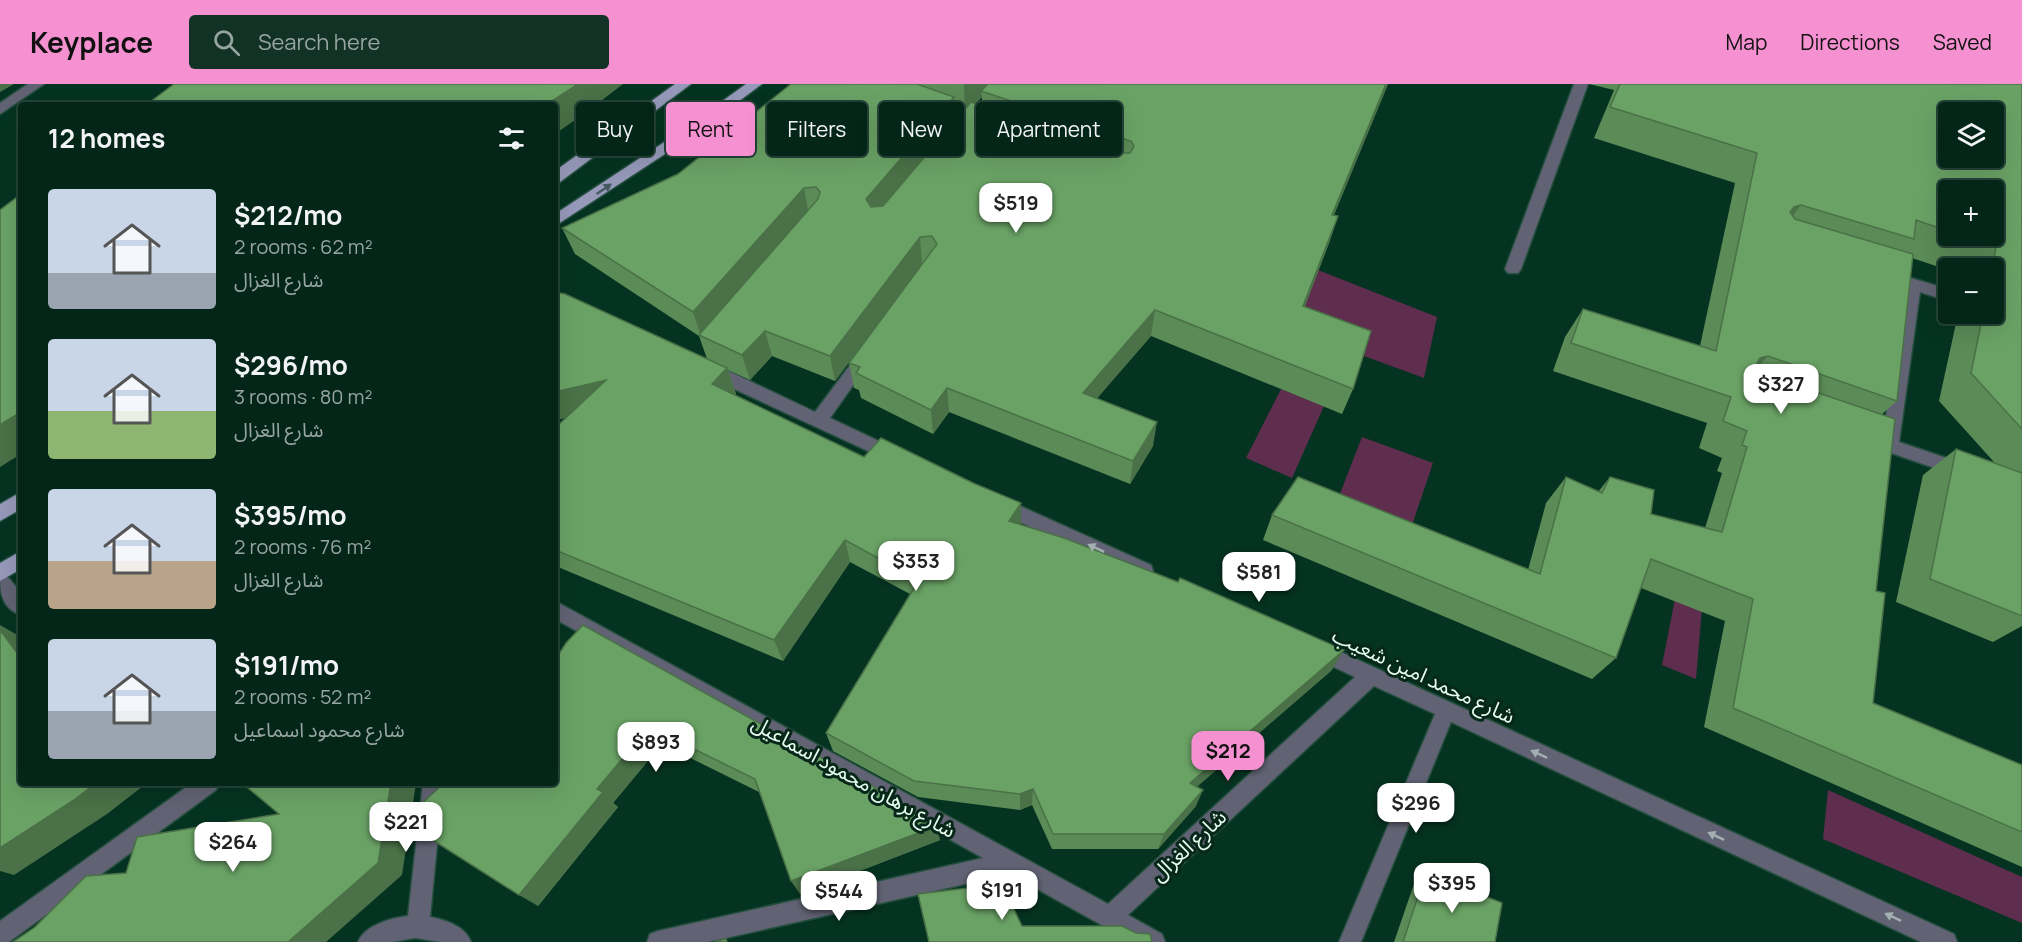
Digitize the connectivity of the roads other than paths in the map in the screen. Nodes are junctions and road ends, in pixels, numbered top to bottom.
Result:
1 (37, 84) edge
2 (684, 84) edge
3 (756, 84) edge
4 (1581, 84) edge
5 (0, 109) edge
6 (558, 175) edge
7 (558, 220) edge
8 (1513, 269) dead end
9 (1867, 270) edge
10 (1913, 285) junction
11 (1938, 292) edge
12 (874, 345) edge
13 (693, 363) edge
14 (818, 421) junction
15 (1858, 434) edge
16 (1890, 445) junction
17 (916, 466) edge
18 (1978, 476) edge
19 (981, 496) edge
20 (18, 502) edge
21 (0, 513) edge
22 (18, 562) edge
23 (0, 573) edge
24 (1166, 580) edge
25 (0, 582) edge
26 (18, 603) edge
27 (558, 611) edge
28 (1296, 640) edge
29 (1372, 675) junction
30 (1446, 711) junction
31 (205, 786) edge
32 (433, 786) edge
33 (1011, 863) junction
34 (1110, 917) junction
35 (418, 926) junction
36 (0, 935) edge
37 (369, 942) edge
38 (460, 942) edge
39 (658, 942) edge
40 (1154, 942) edge
41 (1350, 942) edge
42 (1946, 942) edge

1 - 5 street
2 - 6 main road
7 -> 3 main road
4 - 8 street
9 - 10 street
10 - 11 street
10 - 16 street
12 - 14 street
13 - 14 street
14 - 17 street
15 - 16 street
16 - 18 street
24 -> 19 street
20 - 21 main road
22 - 23 main road
25 - 26 street
27 - 33 street, شارع برهان محمود اسماعيل
28 - 29 street, شارع محمد امين شعيب
29 - 30 street, شارع محمد امين شعيب
29 - 34 street, شارع الغزال
30 - 41 street
42 -> 30 street, شارع محمد امين شعيب
31 - 36 street
32 - 35 street
33 - 34 street, شارع برهان محمود اسماعيل
33 - 39 street
34 - 40 street, شارع برهان محمود اسماعيل
35 - 37 street
35 - 38 street

